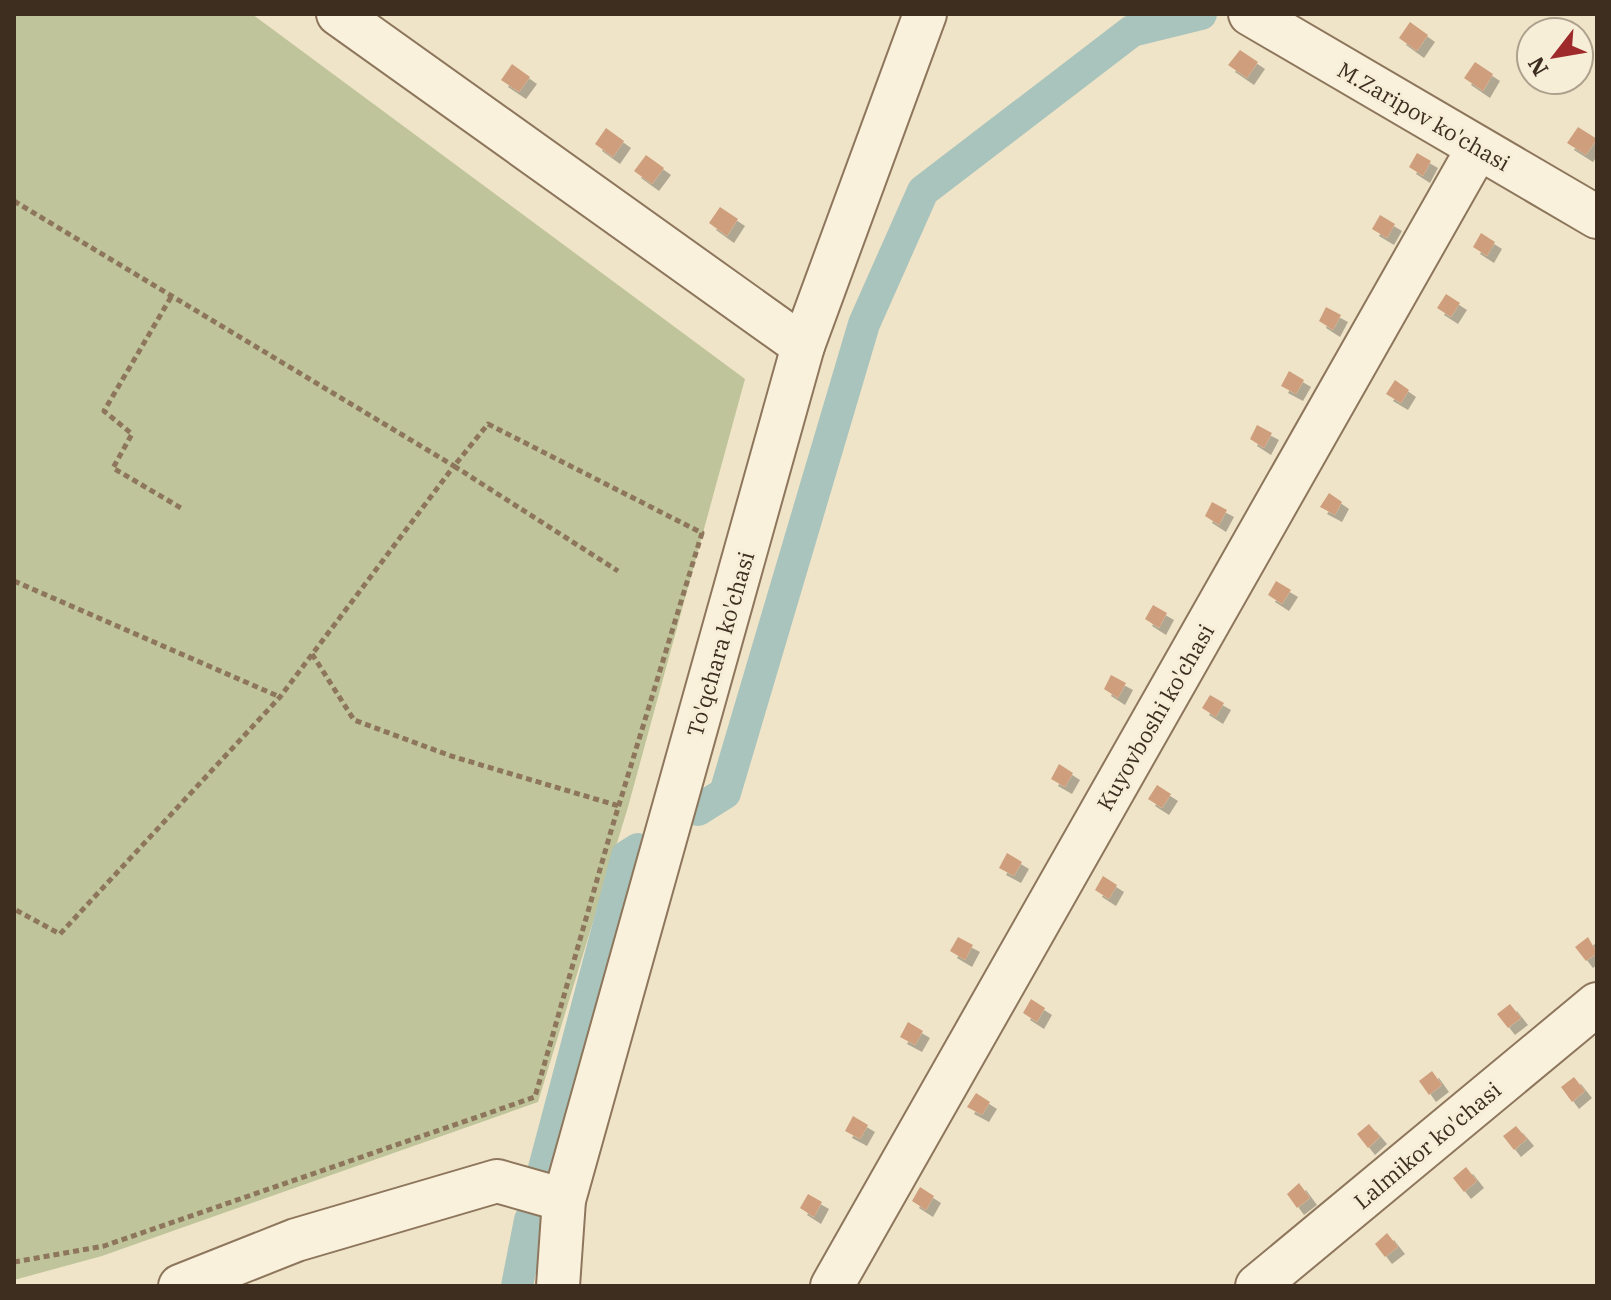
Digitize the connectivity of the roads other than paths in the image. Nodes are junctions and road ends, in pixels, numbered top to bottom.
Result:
1 (338, 14) edge
2 (925, 14) edge
3 (1250, 14) edge
4 (1478, 148) junction
5 (1597, 217) edge
6 (803, 346) junction
7 (1597, 1004) edge
8 (564, 1200) junction
9 (180, 1286) edge
10 (558, 1286) edge
11 (832, 1286) edge
12 (1257, 1286) edge

1 - 6 street
2 - 6 street, To'qchara ko'chasi
3 - 4 street, M.Zaripov ko'chasi
4 - 5 street, M.Zaripov ko'chasi
4 - 11 street, Kuyovboshi ko'chasi
6 - 8 street, To'qchara ko'chasi
7 - 12 street, Lalmikor ko'chasi
8 - 9 street
8 - 10 street, To'qchara ko'chasi

